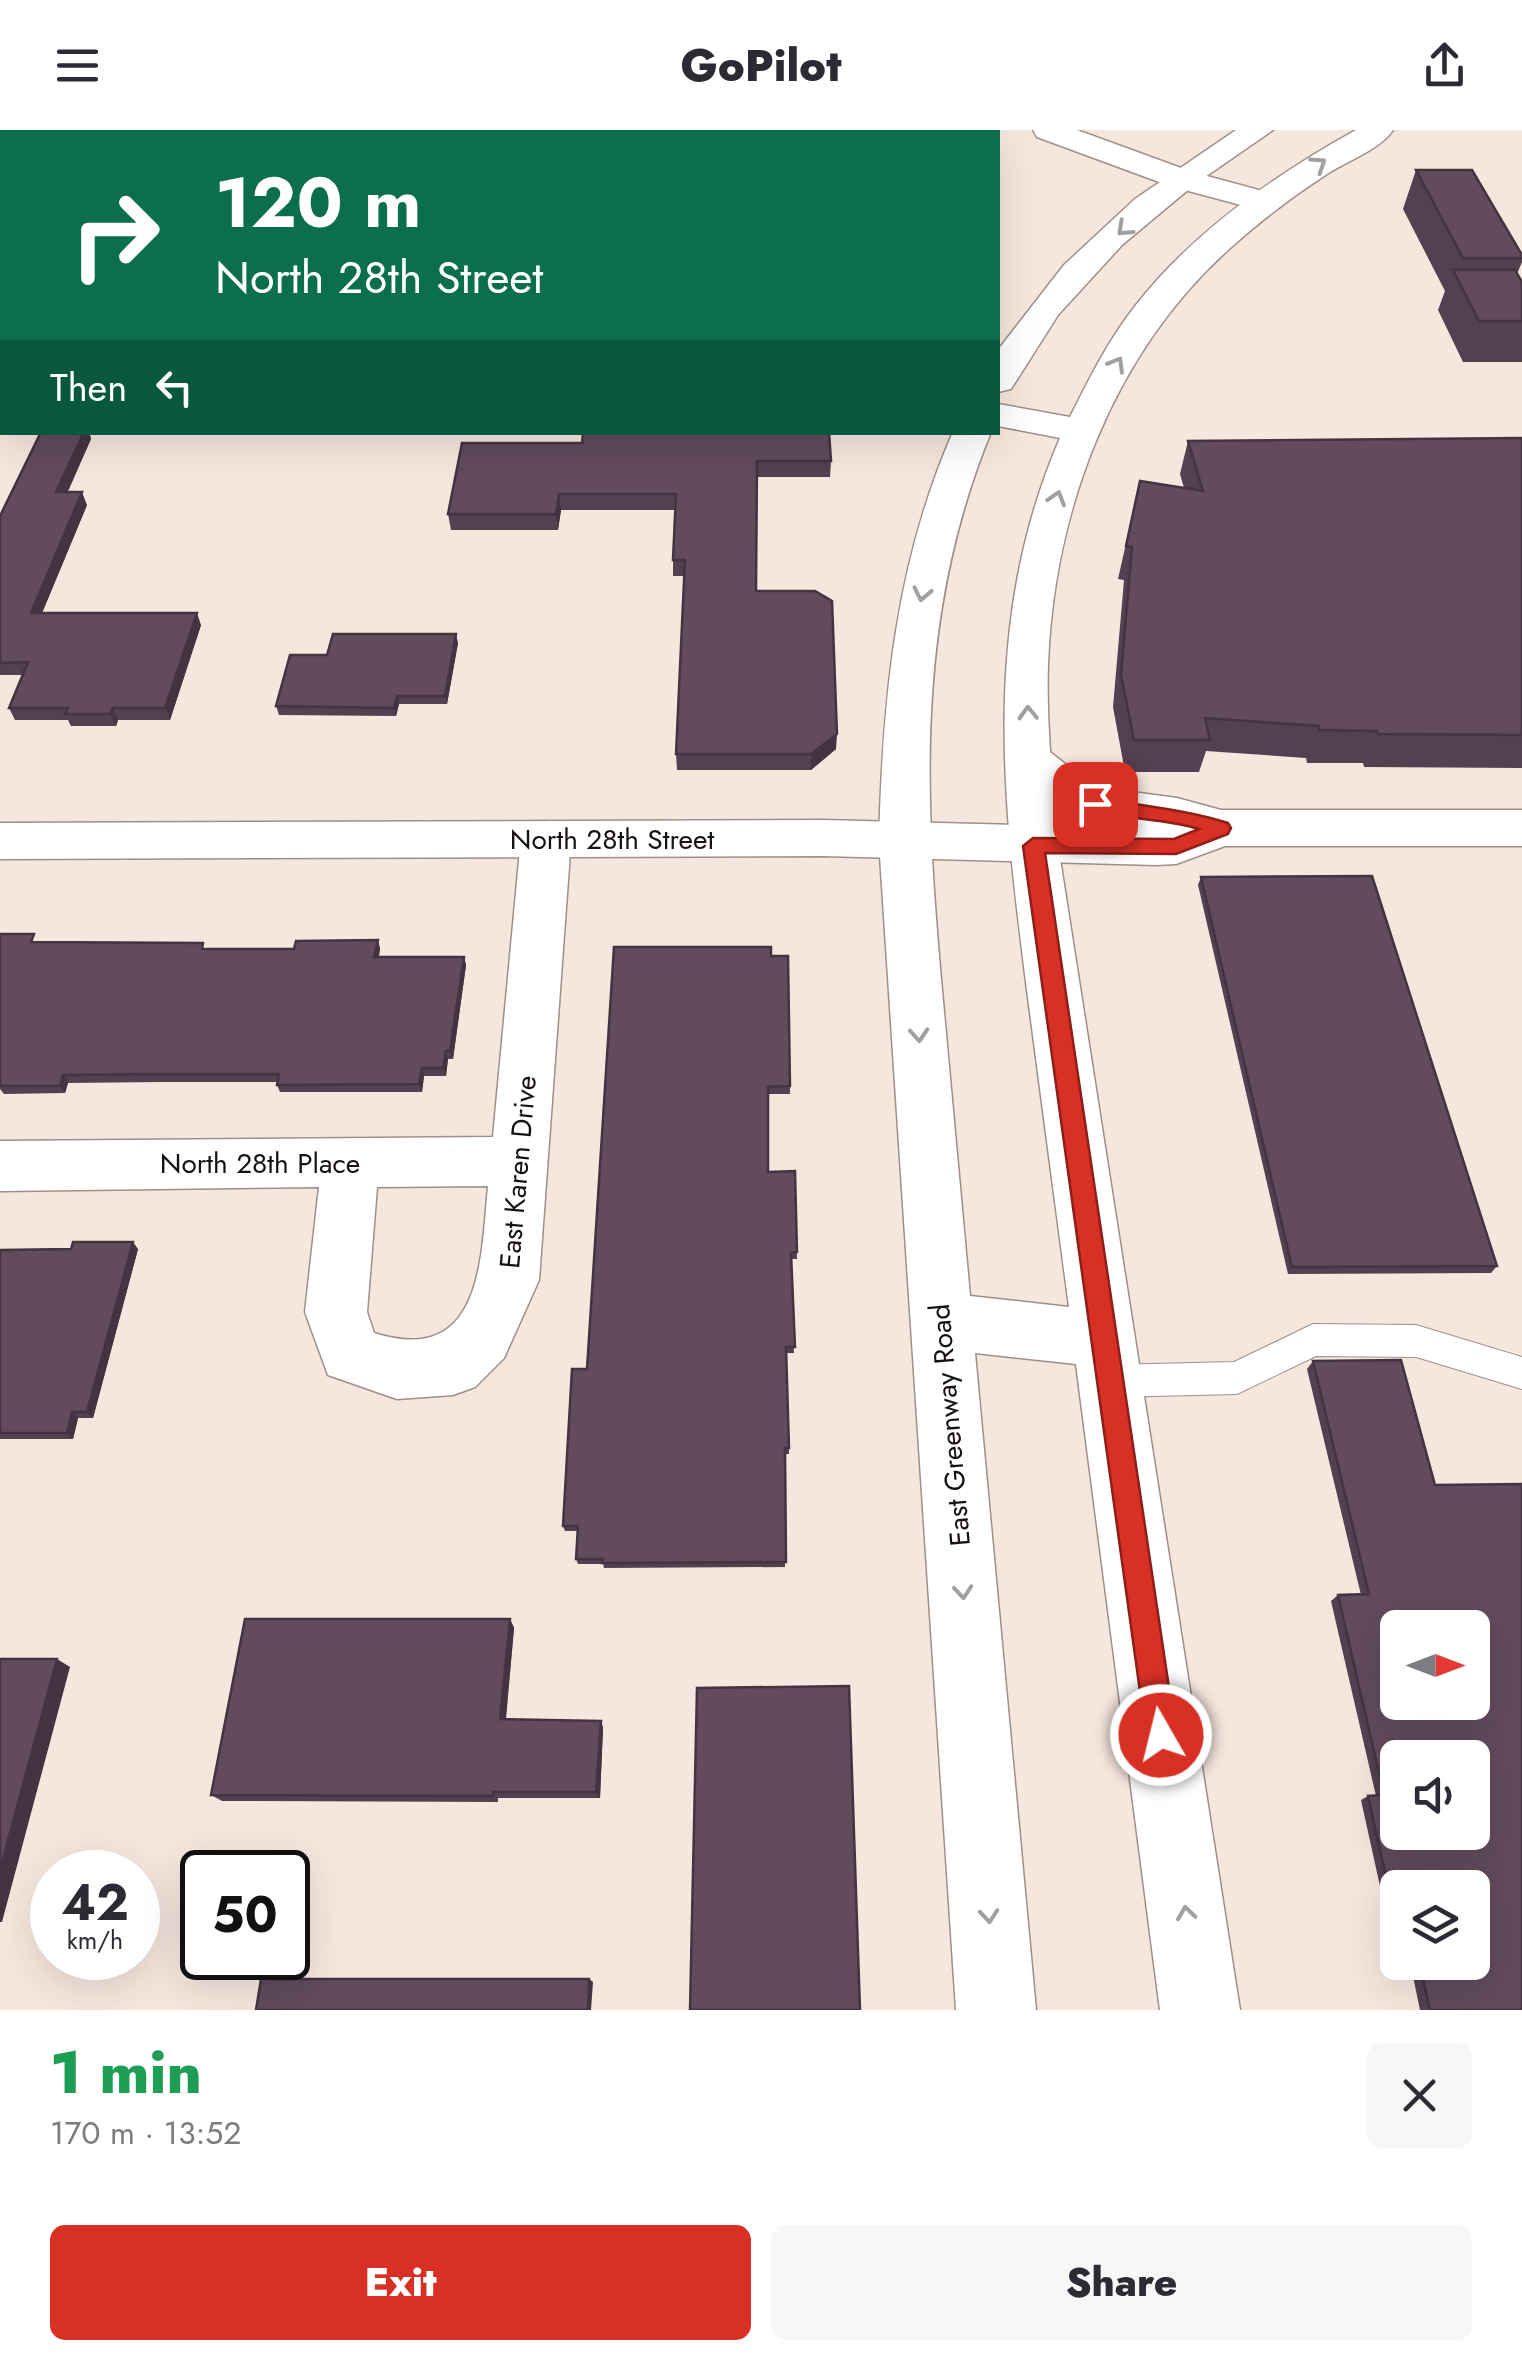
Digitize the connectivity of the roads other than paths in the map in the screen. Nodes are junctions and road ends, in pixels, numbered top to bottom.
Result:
1 (1048, 130) edge
2 (1258, 130) edge
3 (1378, 130) edge
4 (1181, 179) junction
5 (1263, 201) junction
6 (1000, 379) edge
7 (1000, 414) edge
8 (1084, 431) junction
9 (971, 435) edge
10 (1030, 761) junction
11 (1221, 828) junction
12 (1522, 828) edge
13 (546, 840) junction
14 (0, 841) edge
15 (904, 841) junction
16 (1033, 846) junction
17 (519, 1161) junction
18 (350, 1163) junction
19 (0, 1166) edge
20 (942, 1321) junction
21 (1107, 1360) junction
22 (1522, 1373) edge
23 (996, 2010) edge
24 (1200, 2010) edge

1 - 4 main road
2 - 4 main road
5 -> 3 main road
4 - 5 main road
4 -> 6 main road
8 -> 5 main road
7 - 8 main road
10 -> 8 main road
9 -> 15 main road, East Greenway Road
10 - 11 main road, North 28th Street
10 - 16 main road
11 - 12 main road, North 28th Street
11 - 16 main road, North 28th Street
13 - 14 main road, North 28th Street
13 - 15 main road, North 28th Street
13 - 17 main road, East Karen Drive
15 - 16 main road, North 28th Street
15 -> 20 main road, East Greenway Road
16 - 21 main road
17 - 18 main road, North 28th Place
17 - 18 main road, East Karen Drive
18 - 19 main road, North 28th Place
20 - 21 main road
20 -> 23 main road, East Greenway Road
21 - 22 lane
24 -> 21 main road

